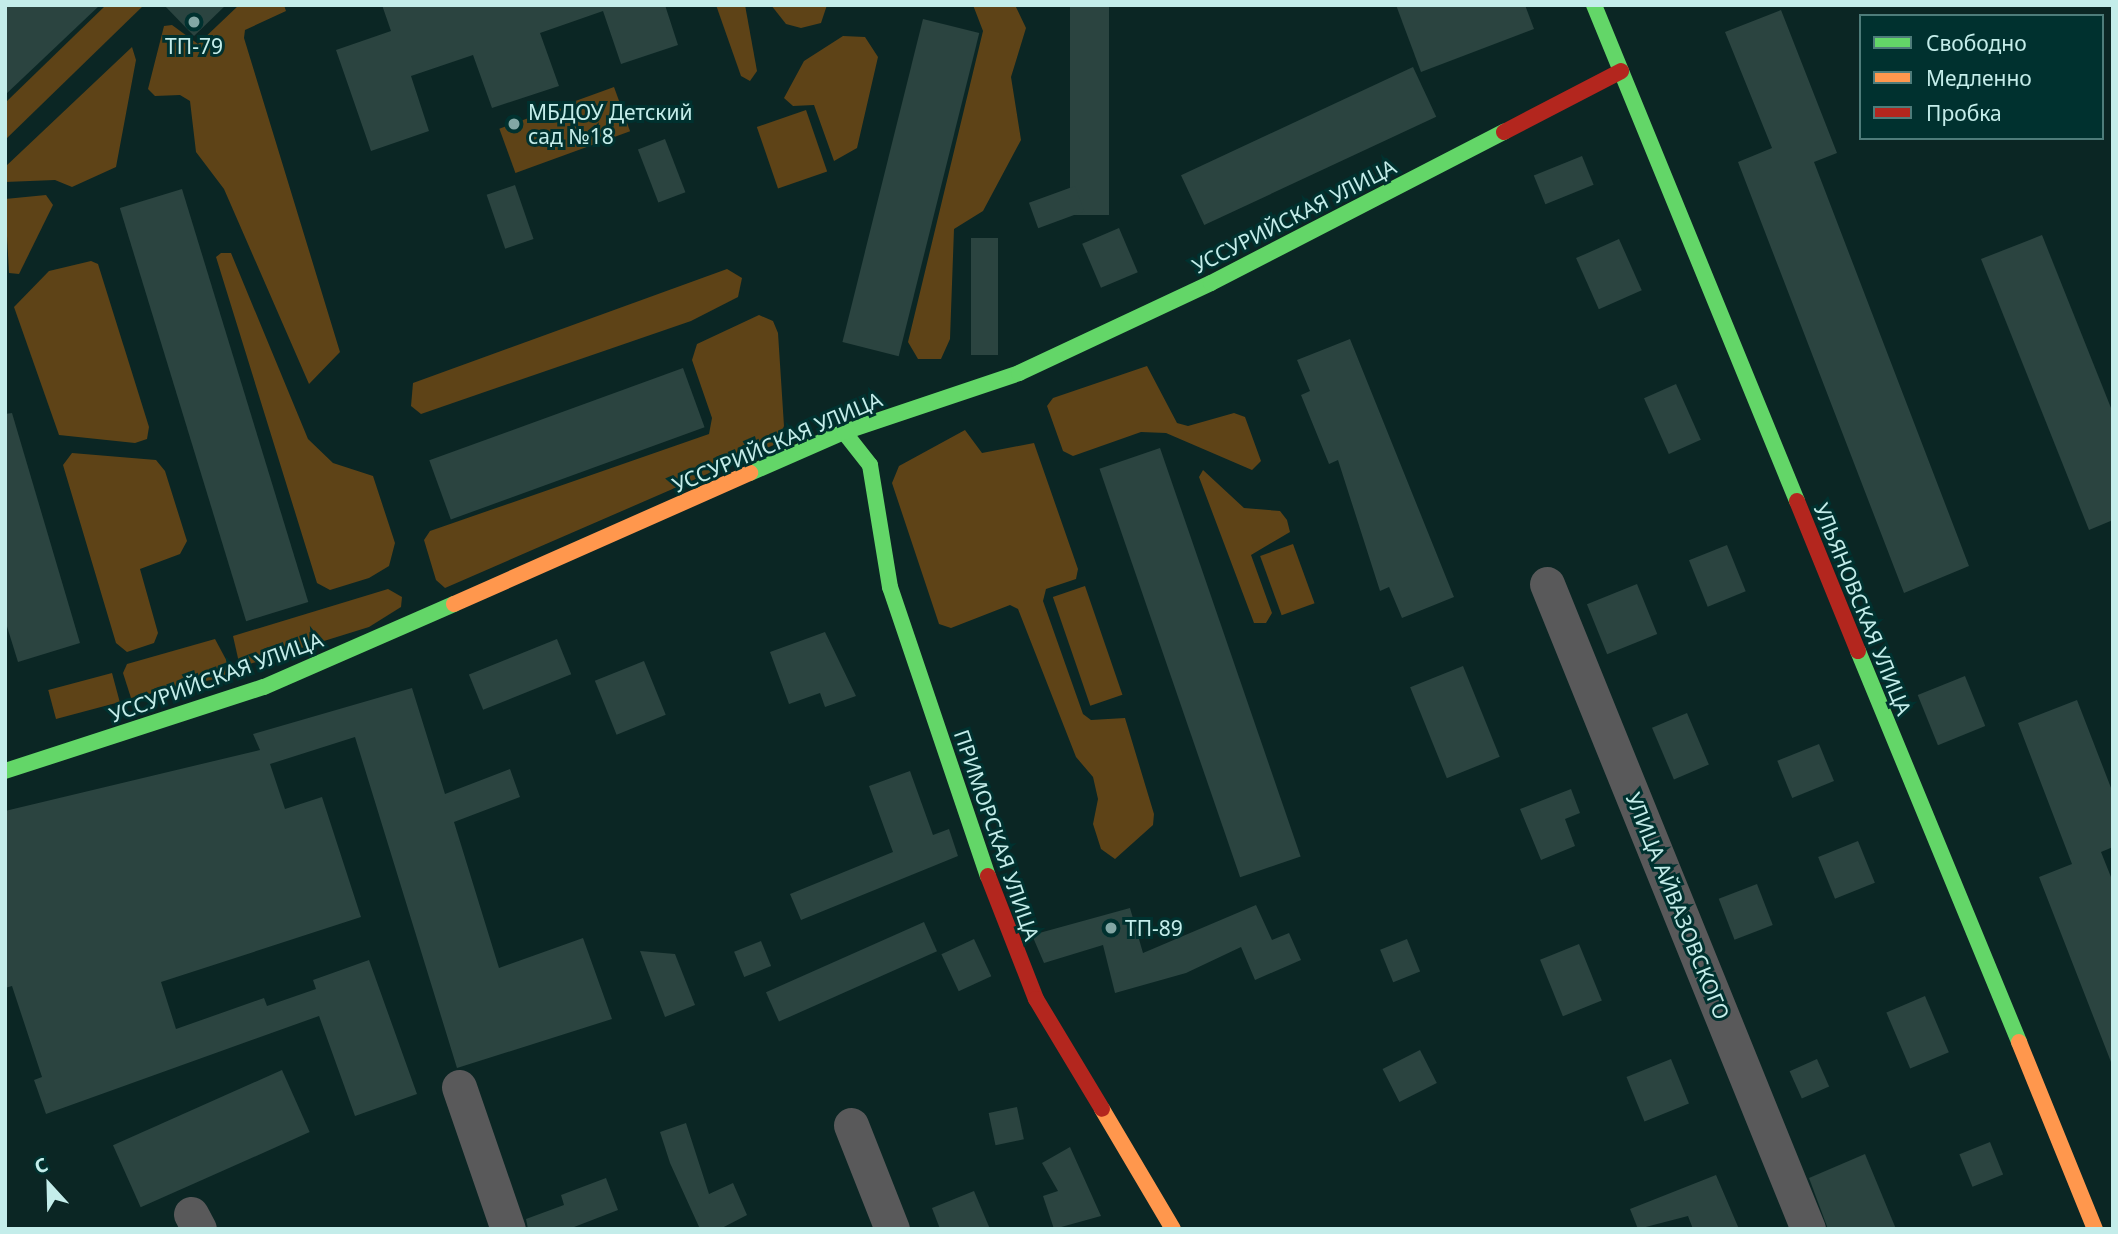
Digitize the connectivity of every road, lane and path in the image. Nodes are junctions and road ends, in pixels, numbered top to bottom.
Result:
1 (1594, 5) edge
2 (1621, 71) junction
3 (844, 432) junction
4 (1548, 584) dead end
5 (5, 771) edge
6 (459, 1087) dead end
7 (851, 1125) dead end
8 (508, 1229) edge
9 (892, 1229) edge
10 (1173, 1229) edge
11 (1808, 1229) edge
12 (2095, 1229) edge

1 - 2 street, УЛЬЯНОВСКАЯ УЛИЦА
2 - 3 street, УССУРИЙСКАЯ УЛИЦА
2 - 12 street, УЛЬЯНОВСКАЯ УЛИЦА
3 - 5 street, УССУРИЙСКАЯ УЛИЦА
3 - 10 street, ПРИМОРСКАЯ УЛИЦА
4 - 11 street, УЛИЦА АЙВАЗОВСКОГО
6 - 8 street
7 - 9 street

